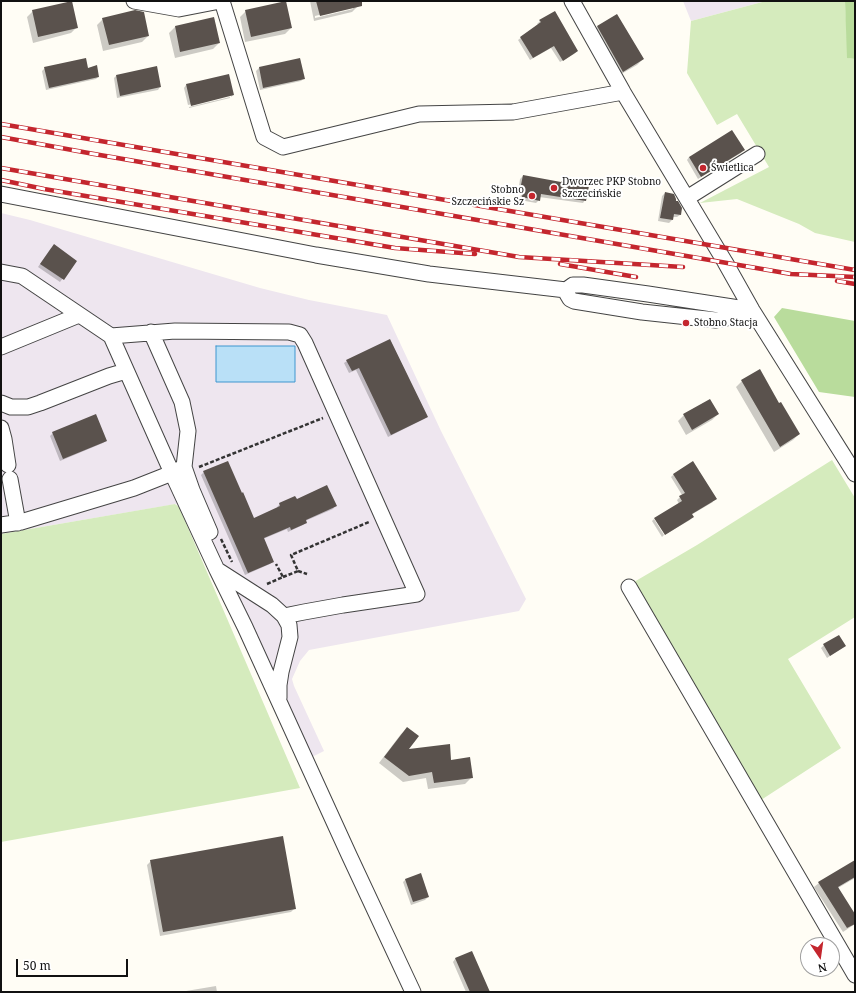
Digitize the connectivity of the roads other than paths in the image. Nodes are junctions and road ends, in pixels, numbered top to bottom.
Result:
1 (134, 1) edge
2 (221, 1) edge
3 (572, 1) edge
4 (623, 92) junction
5 (757, 154) dead end
6 (1, 194) edge
7 (687, 198) junction
8 (1, 272) edge
9 (752, 310) junction
10 (79, 315) junction
11 (151, 332) junction
12 (111, 336) junction
13 (1, 347) edge
14 (126, 371) junction
15 (1, 403) edge
16 (1, 428) edge
17 (178, 470) junction
18 (855, 474) edge
19 (18, 523) junction
20 (1, 525) edge
21 (217, 570) junction
22 (629, 587) dead end
23 (254, 588) junction
24 (284, 616) junction
25 (280, 705) junction
26 (855, 975) edge
27 (413, 992) edge

1 - 2 street
2 - 4 street
3 - 4 street
4 - 7 street
5 - 7 street
6 - 9 street
7 - 9 street
8 - 10 street
9 - 18 street
10 - 12 street
10 - 13 street
11 - 12 street
11 - 17 street
11 - 24 street
12 - 14 street
14 - 15 street
14 - 17 street
16 - 19 street
17 - 19 street
17 - 21 street
17 - 23 street
19 - 20 street
21 - 23 street
21 - 25 street
22 - 26 street
23 - 24 street
24 - 25 street
25 - 27 street

